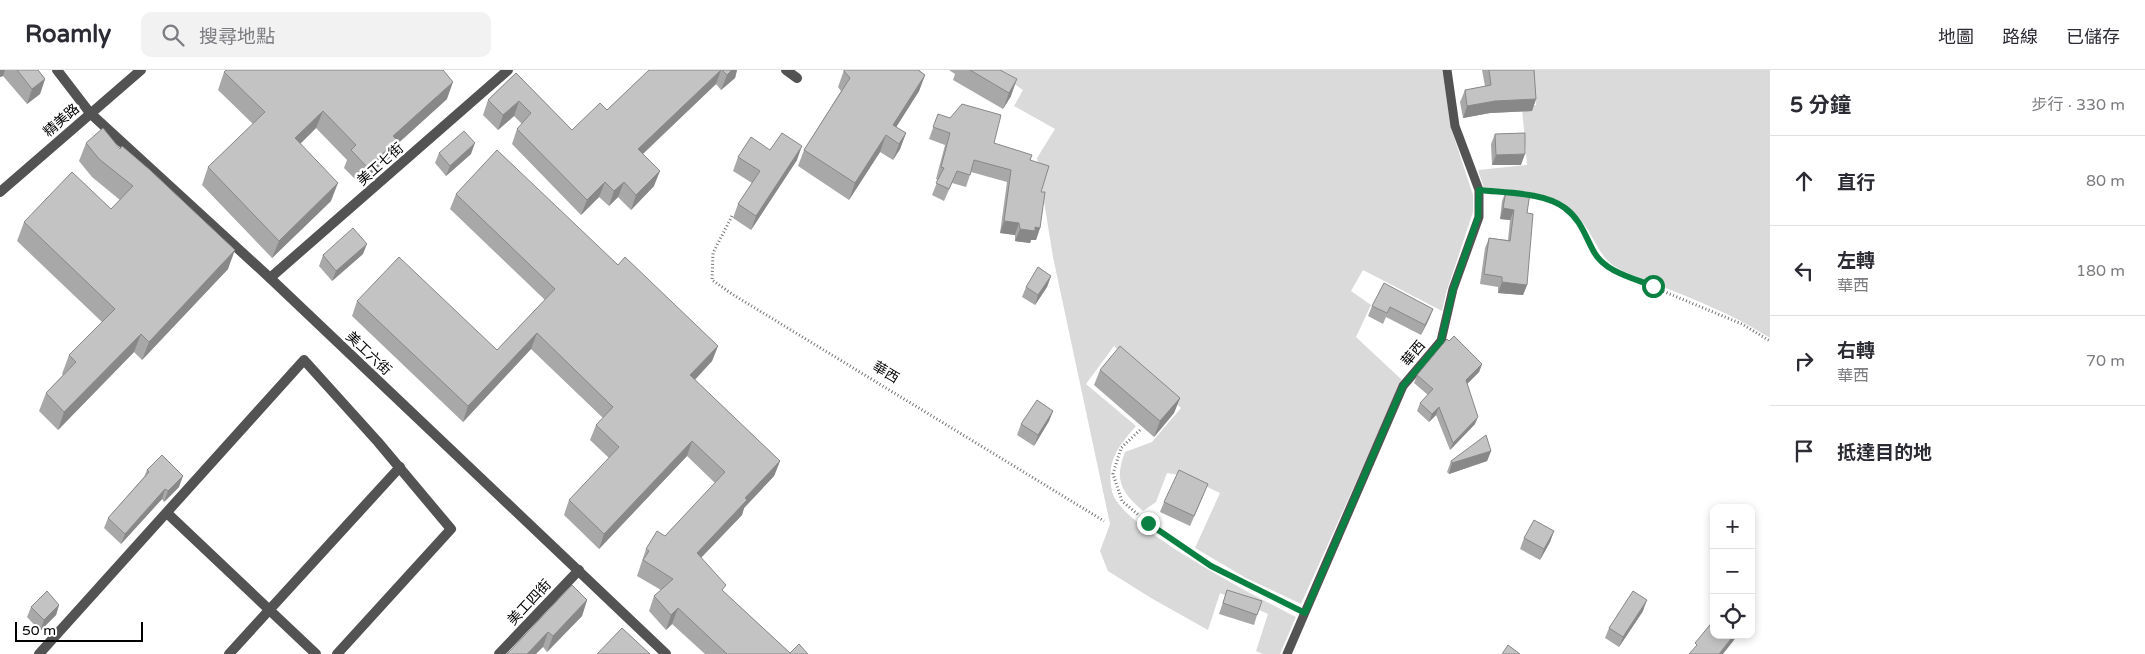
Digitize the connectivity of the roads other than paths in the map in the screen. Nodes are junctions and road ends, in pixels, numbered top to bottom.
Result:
1 (57, 70) edge
2 (141, 70) edge
3 (508, 70) edge
4 (786, 70) edge
5 (1447, 70) edge
6 (797, 78) dead end
7 (90, 113) junction
8 (0, 192) edge
9 (270, 278) junction
10 (400, 467) junction
11 (167, 513) junction
12 (579, 570) junction
13 (269, 610) junction
14 (39, 654) edge
15 (229, 654) edge
16 (316, 654) edge
17 (337, 654) edge
18 (499, 654) edge
19 (666, 654) edge
20 (1288, 654) edge

1 - 7 street, 美工六街
2 - 7 street, 精美路
3 - 9 street, 美工七街
4 - 6 street
5 - 20 lane, 華西
7 - 8 street, 精美路
7 - 9 street, 美工六街
9 - 12 street, 美工六街
10 - 11 street
10 - 13 street
10 - 17 street
11 - 13 street
11 - 14 street
12 - 18 street, 美工四街
12 - 19 street, 美工六街
13 - 15 street
13 - 16 street

